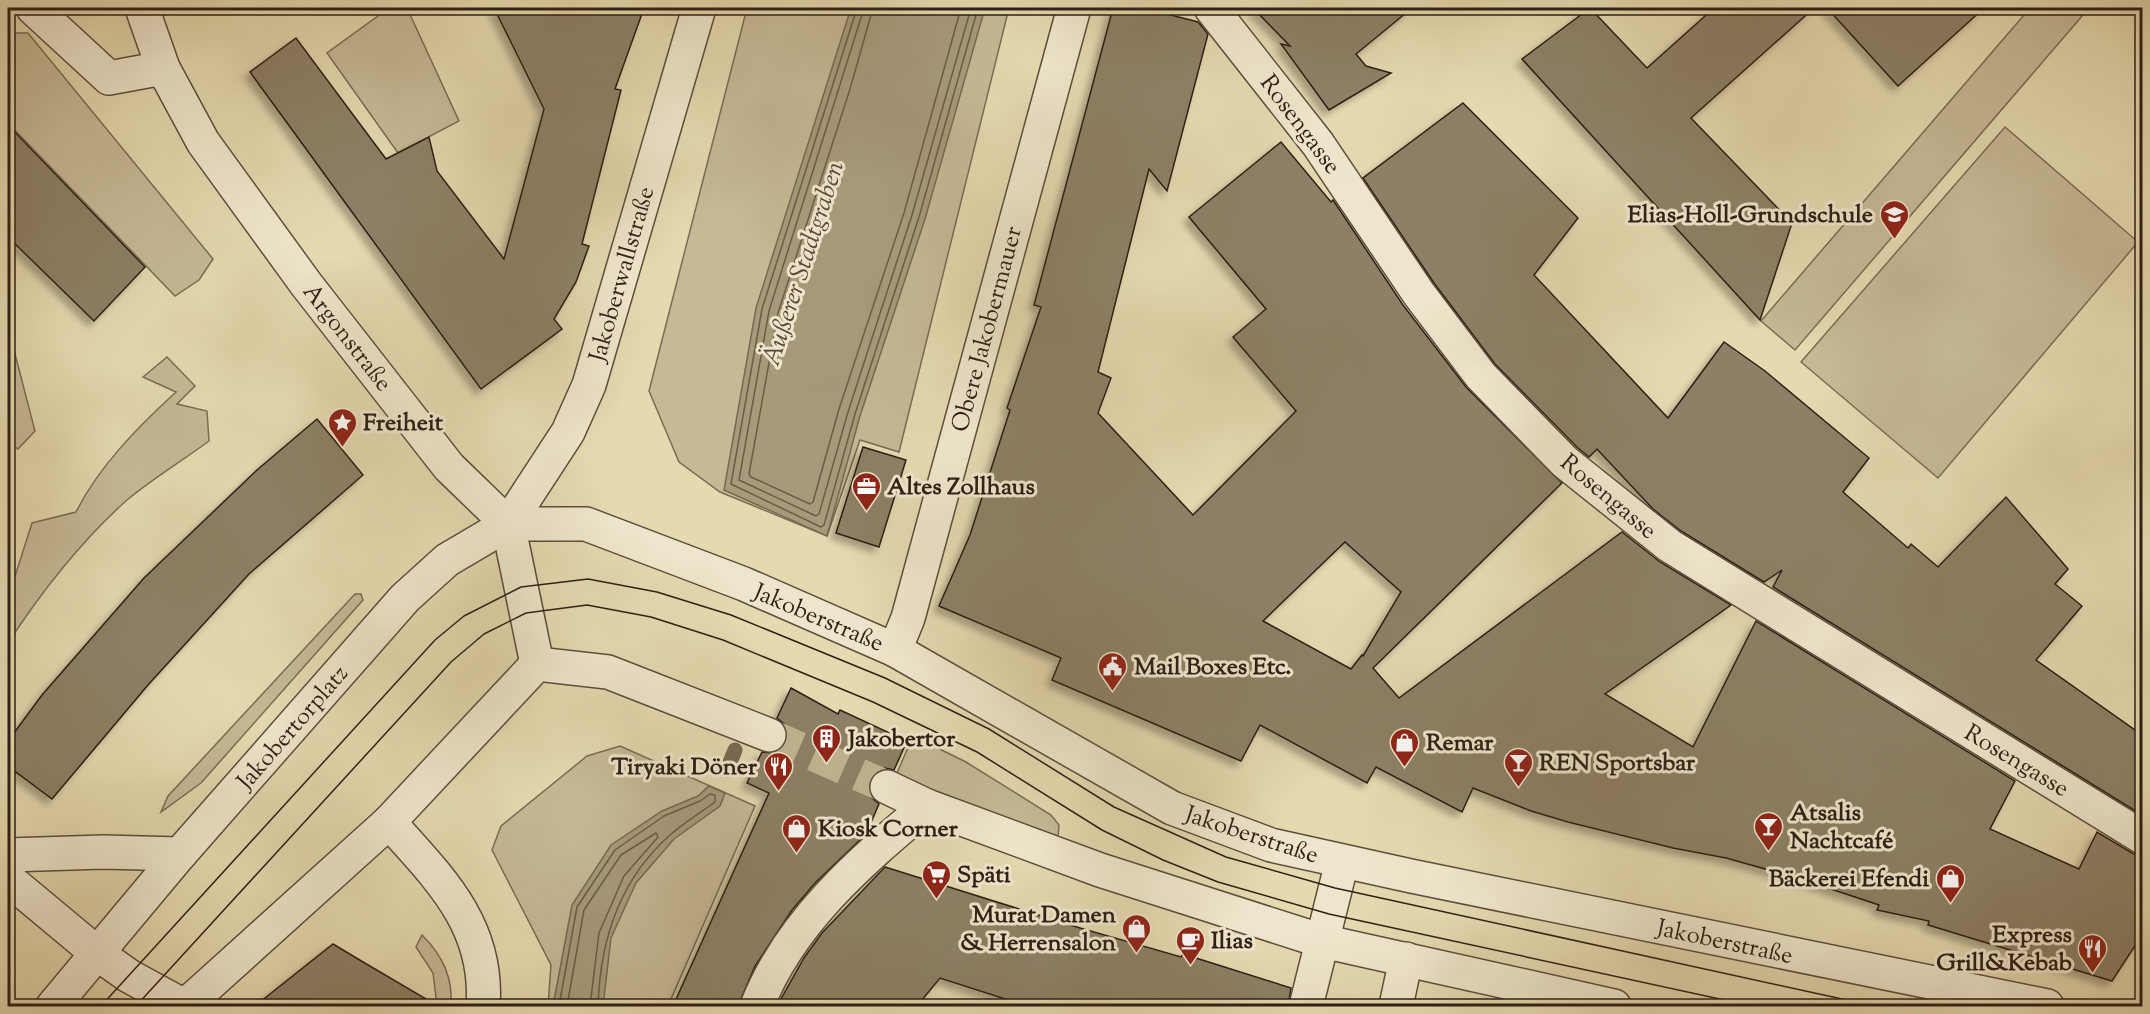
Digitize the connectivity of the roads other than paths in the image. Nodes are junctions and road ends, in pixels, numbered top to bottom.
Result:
1 (33, 8) edge
2 (142, 8) edge
3 (699, 8) edge
4 (1074, 8) edge
5 (1211, 8) edge
6 (163, 68) junction
7 (508, 524) junction
8 (895, 650) junction
9 (537, 664) junction
10 (770, 735) tunnel mouth
11 (887, 787) tunnel mouth
12 (927, 806) junction
13 (388, 822) junction
14 (2142, 837) edge
15 (180, 854) junction
16 (8, 855) edge
17 (1342, 862) junction
18 (8, 879) edge
19 (1322, 941) junction
20 (98, 954) junction
21 (1406, 959) junction
22 (53, 1006) edge
23 (184, 1006) edge
24 (483, 1006) edge
25 (757, 1006) edge
26 (1306, 1006) edge
27 (1396, 1006) edge
28 (1614, 1006) edge
29 (2047, 1006) edge

1 - 6 street
2 - 6 street, Argonstraße
3 - 7 street, Jakoberwallstraße
4 - 8 street, Obere Jakobermauer
5 - 14 street, Rosengasse
6 - 7 street, Argonstraße
7 - 8 street, Jakoberstraße
7 - 9 street
7 - 15 street, Jakobertorplatz
8 - 17 street, Jakoberstraße
9 - 10 street
9 - 13 street
11 - 12 street
12 - 19 street
12 - 25 street
13 - 23 street
13 - 24 street
15 - 16 street
15 - 20 street, Jakobertorplatz
17 - 19 street
17 - 29 street, Jakoberstraße
18 - 20 street
19 - 21 street
19 - 26 street
20 - 22 street, Jakobertorplatz
20 - 23 street
21 - 27 street
21 - 28 street

